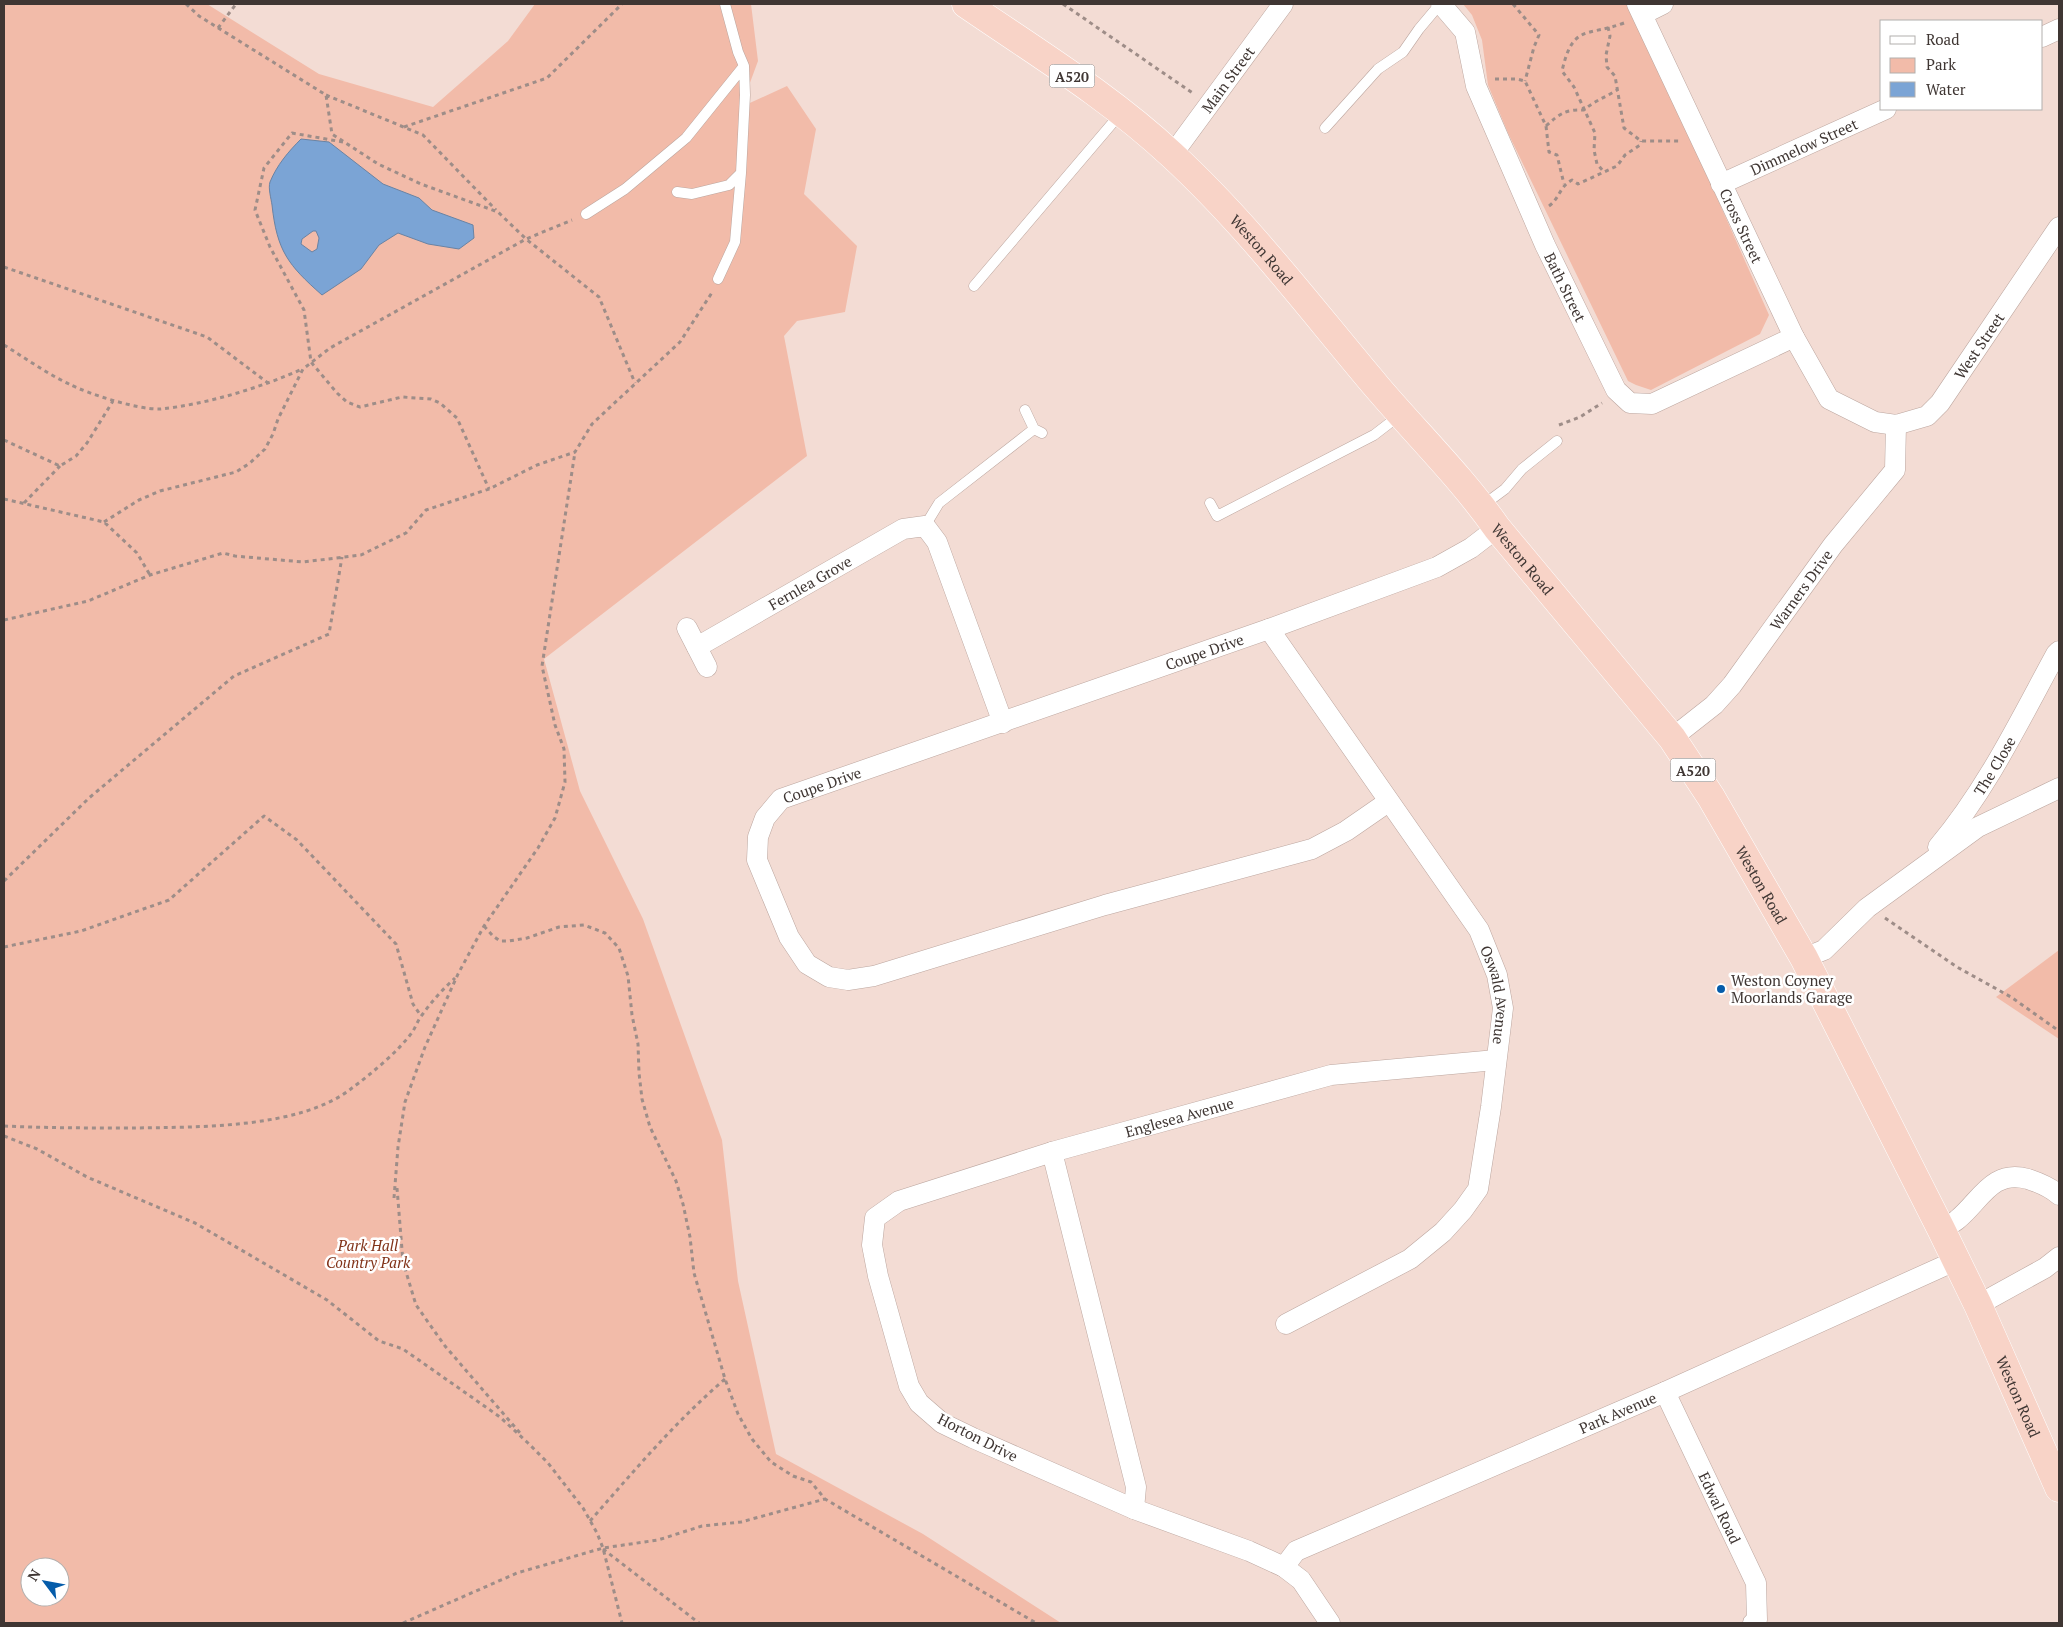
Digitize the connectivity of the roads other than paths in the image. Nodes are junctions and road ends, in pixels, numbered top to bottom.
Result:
1 (725, 4) edge
2 (966, 4) edge
3 (1283, 4) edge
4 (1440, 4) edge
5 (1663, 4) edge
6 (1640, 9) edge
7 (2059, 29) edge
8 (2043, 37) edge
9 (744, 66) junction
10 (1884, 110) edge
11 (1122, 111) junction
12 (1325, 128) dead end
13 (1172, 155) junction
14 (741, 173) junction
15 (1722, 184) junction
16 (677, 192) dead end
17 (586, 214) road end
18 (2059, 227) edge
19 (718, 279) road end
20 (974, 286) dead end
21 (1794, 337) junction
22 (1025, 410) dead end
23 (1400, 415) junction
24 (1875, 422) joint
25 (1896, 424) junction
26 (1557, 442) dead end
27 (1210, 503) dead end
28 (1489, 517) junction
29 (925, 526) junction
30 (686, 628) dead end
31 (1269, 630) junction
32 (697, 647) junction
33 (2059, 651) edge
34 (707, 667) dead end
35 (1002, 723) junction
36 (1672, 738) junction
37 (2059, 788) edge
38 (1388, 802) junction
39 (1915, 873) junction
40 (1804, 958) junction
41 (1496, 1060) junction
42 (1052, 1152) junction
43 (2059, 1195) edge
44 (875, 1218) joint
45 (1941, 1228) junction
46 (2059, 1257) edge
47 (1956, 1261) junction
48 (1978, 1304) junction
49 (1286, 1324) dead end
50 (1665, 1392) junction
51 (2059, 1488) edge
52 (1134, 1508) junction
53 (1284, 1567) junction
54 (1330, 1623) edge
55 (1753, 1623) edge

1 - 9 lane
2 - 11 highway, Weston Road / A520
3 - 13 street, Main Street
4 - 12 lane
4 - 21 street, Bath Street
5 - 6 street
6 - 15 street, Cross Street
7 - 8 street
9 - 14 lane
9 - 17 lane
10 - 15 street, Dimmelow Street
11 - 13 highway, Weston Road / A520
11 - 20 lane
13 - 23 highway, Weston Road / A520
14 - 16 lane
14 - 19 lane
15 - 21 street, Cross Street
18 - 25 street, West Street
21 - 24 street, Cross Street
22 - 29 lane
23 - 27 lane
23 - 28 highway, Weston Road / A520
24 - 25 street, West Street
25 - 36 street, Warners Drive
26 - 28 lane
28 - 31 street, Coupe Drive
28 - 36 highway, Weston Road / A520
29 - 32 street, Fernlea Grove
29 - 35 street
30 - 32 street
31 - 35 street, Coupe Drive
31 - 38 street, Oswald Avenue
32 - 34 street
33 - 39 street, The Close
35 - 38 street, Coupe Drive
36 - 40 highway, Weston Road / A520
37 - 39 street, The Close
38 - 41 street, Oswald Avenue
39 - 40 street, The Close
40 - 45 highway, Weston Road / A520
41 - 42 street, Englesea Avenue
41 - 49 street, Oswald Avenue
42 - 44 street, Englesea Avenue
42 - 52 street
43 - 45 street
44 - 52 street, Horton Drive
45 - 47 highway, Weston Road / A520
46 - 48 street
47 - 48 highway, Weston Road / A520
47 - 50 street, Park Avenue
48 - 51 highway, Weston Road / A520
50 - 53 street, Park Avenue
50 - 55 street, Edwal Road
52 - 53 street, Horton Drive
53 - 54 street, Horton Drive

